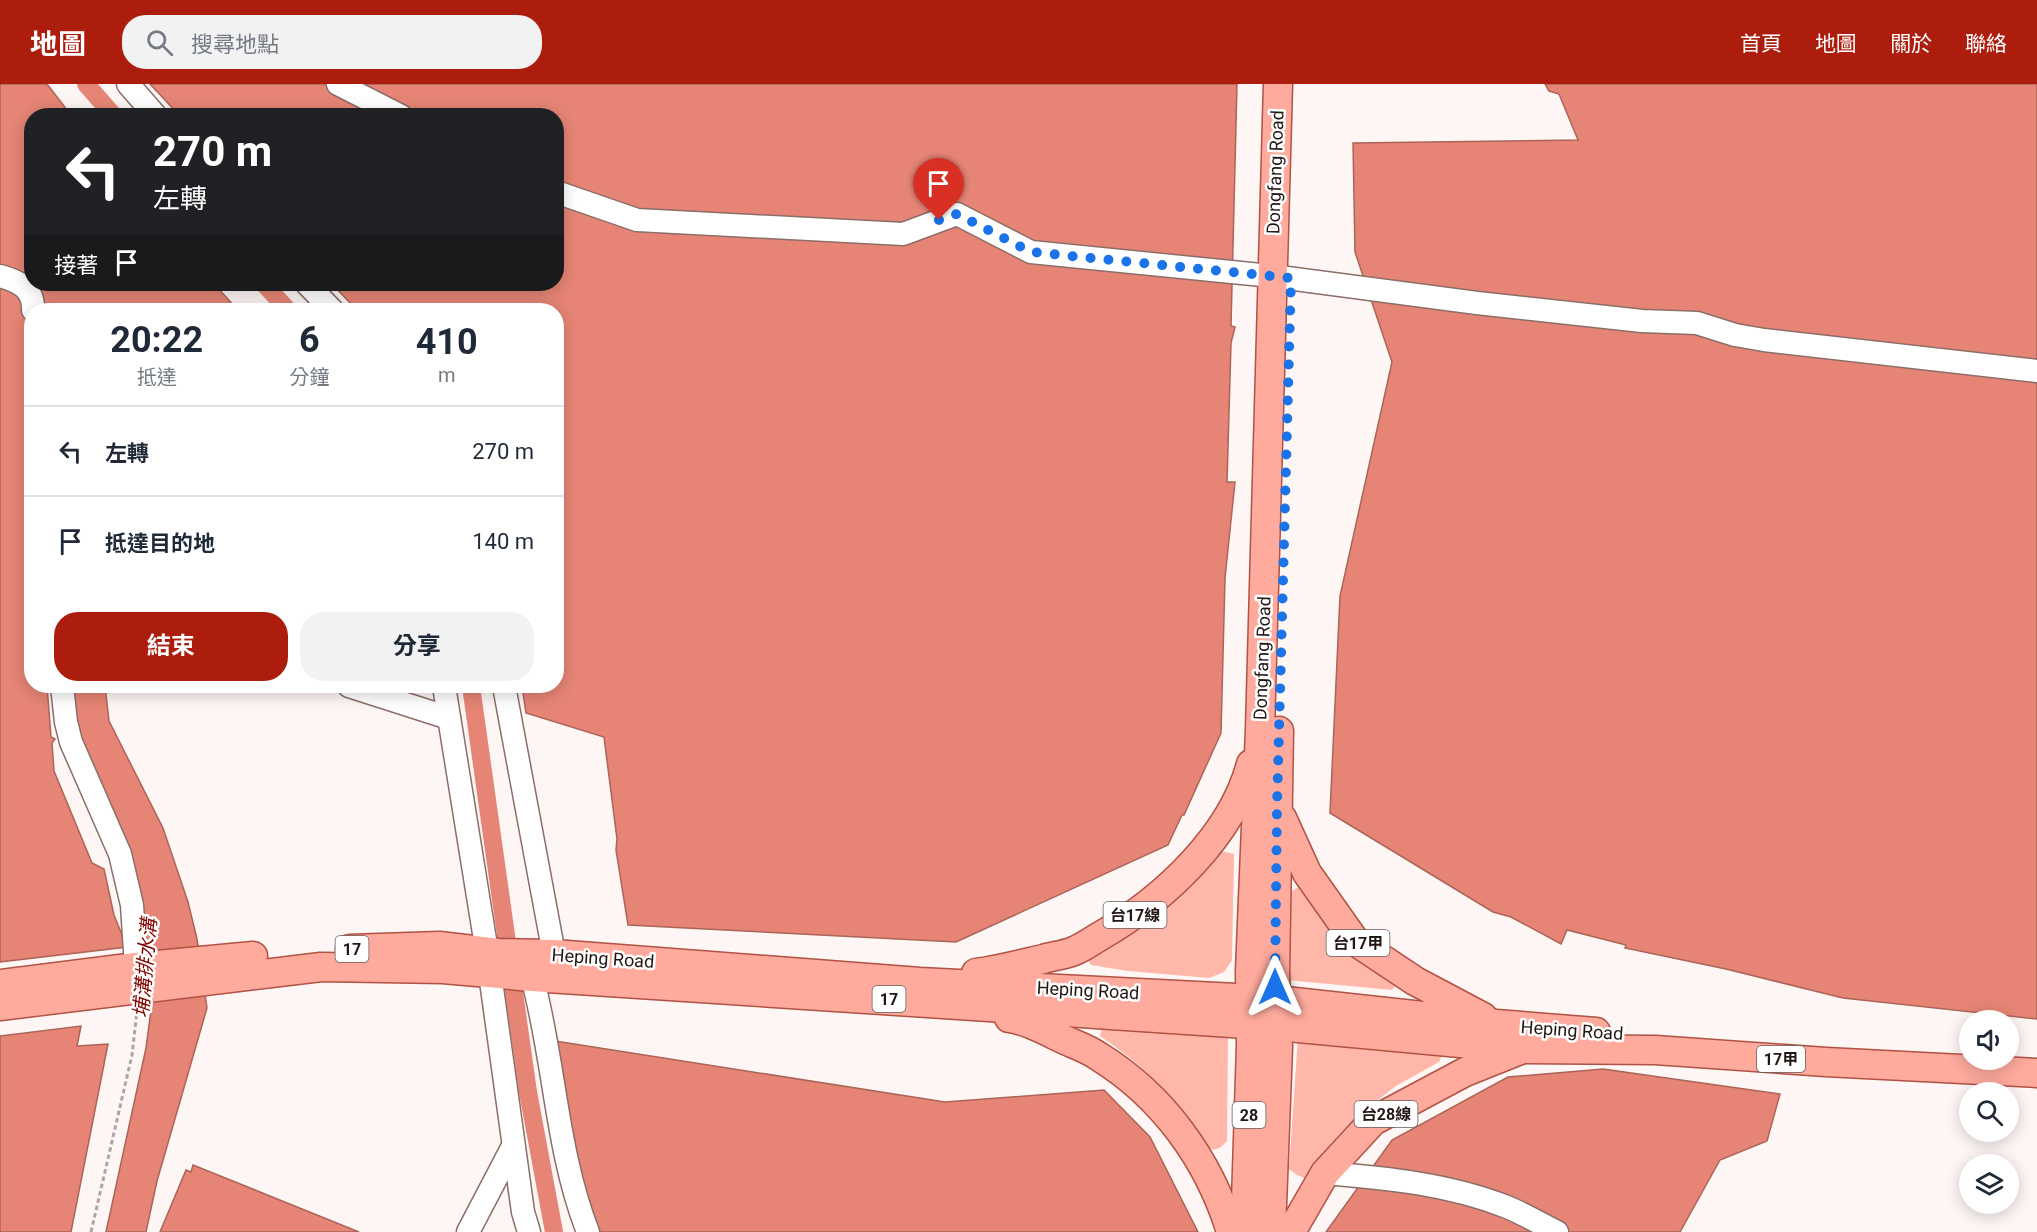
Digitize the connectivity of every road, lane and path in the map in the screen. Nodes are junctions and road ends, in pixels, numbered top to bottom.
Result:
1 (128, 84) edge
2 (338, 84) edge
3 (1278, 84) edge
4 (1297, 84) edge
5 (149, 108) edge
6 (385, 108) edge
7 (564, 195) edge
8 (0, 276) edge
9 (1281, 277) junction
10 (24, 286) edge
11 (314, 291) edge
12 (326, 303) edge
13 (2037, 371) edge
14 (63, 693) edge
15 (371, 693) edge
16 (445, 693) edge
17 (505, 693) edge
18 (449, 718) junction
19 (1260, 730) junction
20 (1277, 807) junction
21 (493, 963) junction
22 (536, 965) junction
23 (141, 974) junction
24 (0, 984) edge
25 (919, 991) junction
26 (0, 1006) edge
27 (1263, 1012) junction
28 (1496, 1024) junction
29 (1525, 1048) junction
30 (1959, 1056) edge
31 (2019, 1060) edge
32 (2037, 1061) edge
33 (2037, 1073) edge
34 (513, 1146) junction
35 (1325, 1173) junction
36 (92, 1232) edge
37 (468, 1232) edge
38 (529, 1232) edge
39 (588, 1232) edge
40 (1232, 1232) edge
41 (1245, 1232) edge
42 (1271, 1232) edge
43 (1291, 1232) edge
44 (1557, 1232) edge

1 - 5 lane
2 - 6 lane
3 - 9 main road, Dongfang Road
4 - 9 main road, Dongfang Road
7 - 9 lane
8 - 10 lane
9 - 13 lane
9 - 19 main road, Dongfang Road
9 - 20 main road, Dongfang Road
11 - 12 lane
14 - 23 lane
15 - 18 lane
16 - 18 lane
17 - 22 lane
18 - 21 lane
19 - 25 main road, 台17線
19 - 27 main road, Dongfang Road
20 - 27 main road, Dongfang Road
20 - 28 main road, 台17甲
21 - 22 main road, Heping Road / 17
21 - 23 main road, Heping Road / 17
21 - 34 lane
22 - 25 main road, Heping Road / 17
22 - 39 lane
23 - 24 main road, 17
23 - 26 main road, 17
23 - 36 path
25 - 27 main road, Heping Road / 17
25 - 40 main road
27 - 28 main road, Heping Road / 17甲
27 - 29 main road, Heping Road / 17甲
27 - 41 main road, Dongfang Road / 28
27 - 42 main road, Dongfang Road / 28
28 - 30 main road, Heping Road / 17甲
29 - 33 main road, Heping Road / 17甲
29 - 35 main road, 台28線
31 - 32 main road
34 - 37 lane
34 - 38 lane
35 - 43 main road, 台28線
35 - 44 lane

